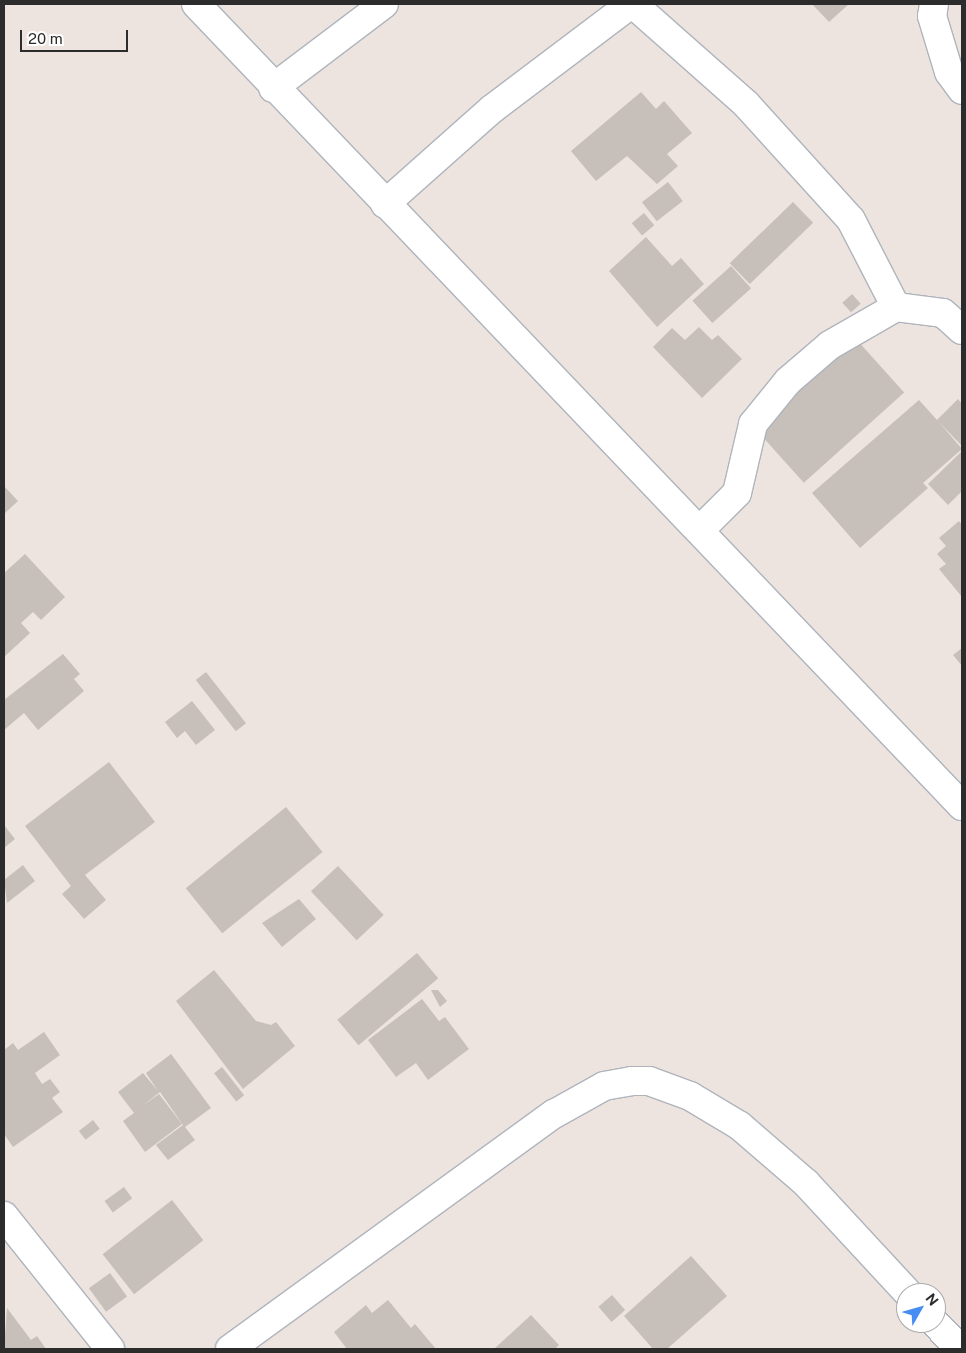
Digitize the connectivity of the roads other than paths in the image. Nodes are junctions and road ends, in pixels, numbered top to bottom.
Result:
1 (196, 4) edge
2 (384, 4) edge
3 (632, 4) edge
4 (934, 4) edge
5 (273, 88) junction
6 (962, 90) edge
7 (385, 204) junction
8 (896, 307) junction
9 (962, 330) edge
10 (700, 530) junction
11 (962, 806) edge
12 (4, 1216) edge
13 (899, 1283) edge
14 (945, 1333) edge
15 (110, 1349) edge
16 (230, 1349) edge
17 (960, 1349) edge

1 - 5 street
2 - 5 street
3 - 7 street
3 - 8 street
4 - 6 street
5 - 7 street
7 - 10 street
8 - 9 street
8 - 10 street
10 - 11 street
12 - 15 street
13 - 16 street
14 - 17 street

